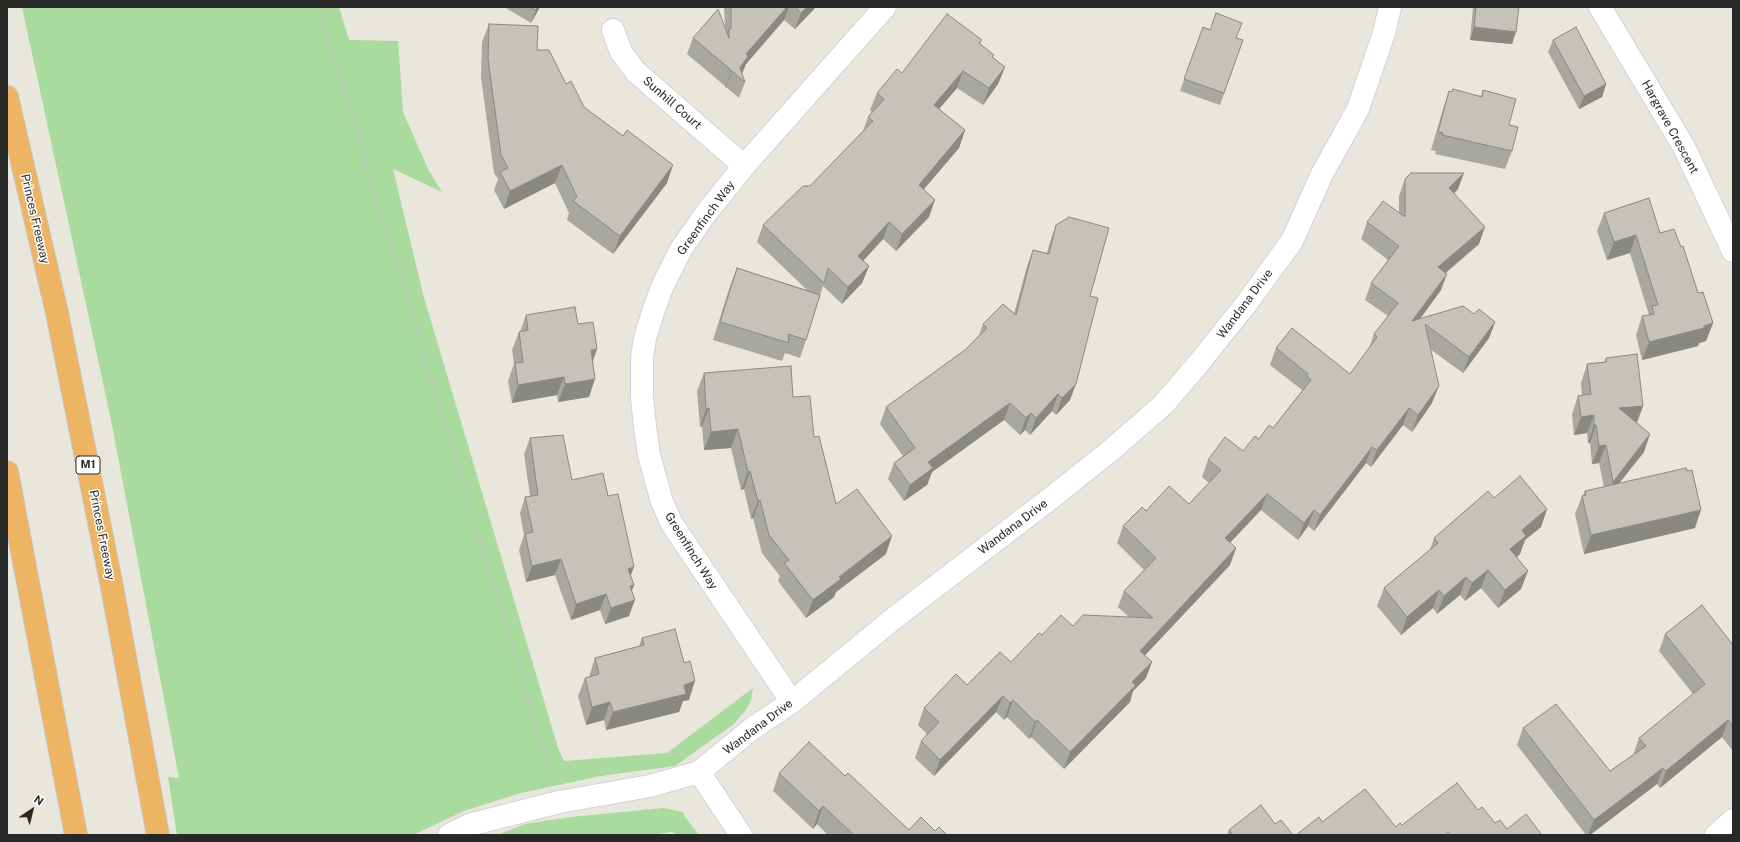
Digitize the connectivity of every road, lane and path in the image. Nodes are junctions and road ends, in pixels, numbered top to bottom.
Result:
1 (320, 7) edge
2 (885, 7) edge
3 (1390, 7) edge
4 (1600, 7) edge
5 (613, 30) dead end
6 (7, 97) edge
7 (744, 166) junction
8 (1733, 251) edge
9 (7, 472) edge
10 (792, 702) junction
11 (699, 772) junction
12 (559, 802) junction
13 (1733, 820) edge
14 (76, 835) edge
15 (158, 835) edge
16 (448, 835) edge
17 (741, 835) edge
18 (1716, 835) edge

1 - 12 path
2 - 7 street, Greenfinch Way
3 - 10 street, Wandana Drive
4 - 8 street, Hargrave Crescent
5 - 7 street, Sunhill Court
6 - 15 highway, Princes Freeway / M1
7 - 10 street, Greenfinch Way
9 - 14 highway
10 - 11 street, Wandana Drive
11 - 12 street, Wandana Drive
11 - 17 street
12 - 16 street, Wandana Drive
13 - 18 street

